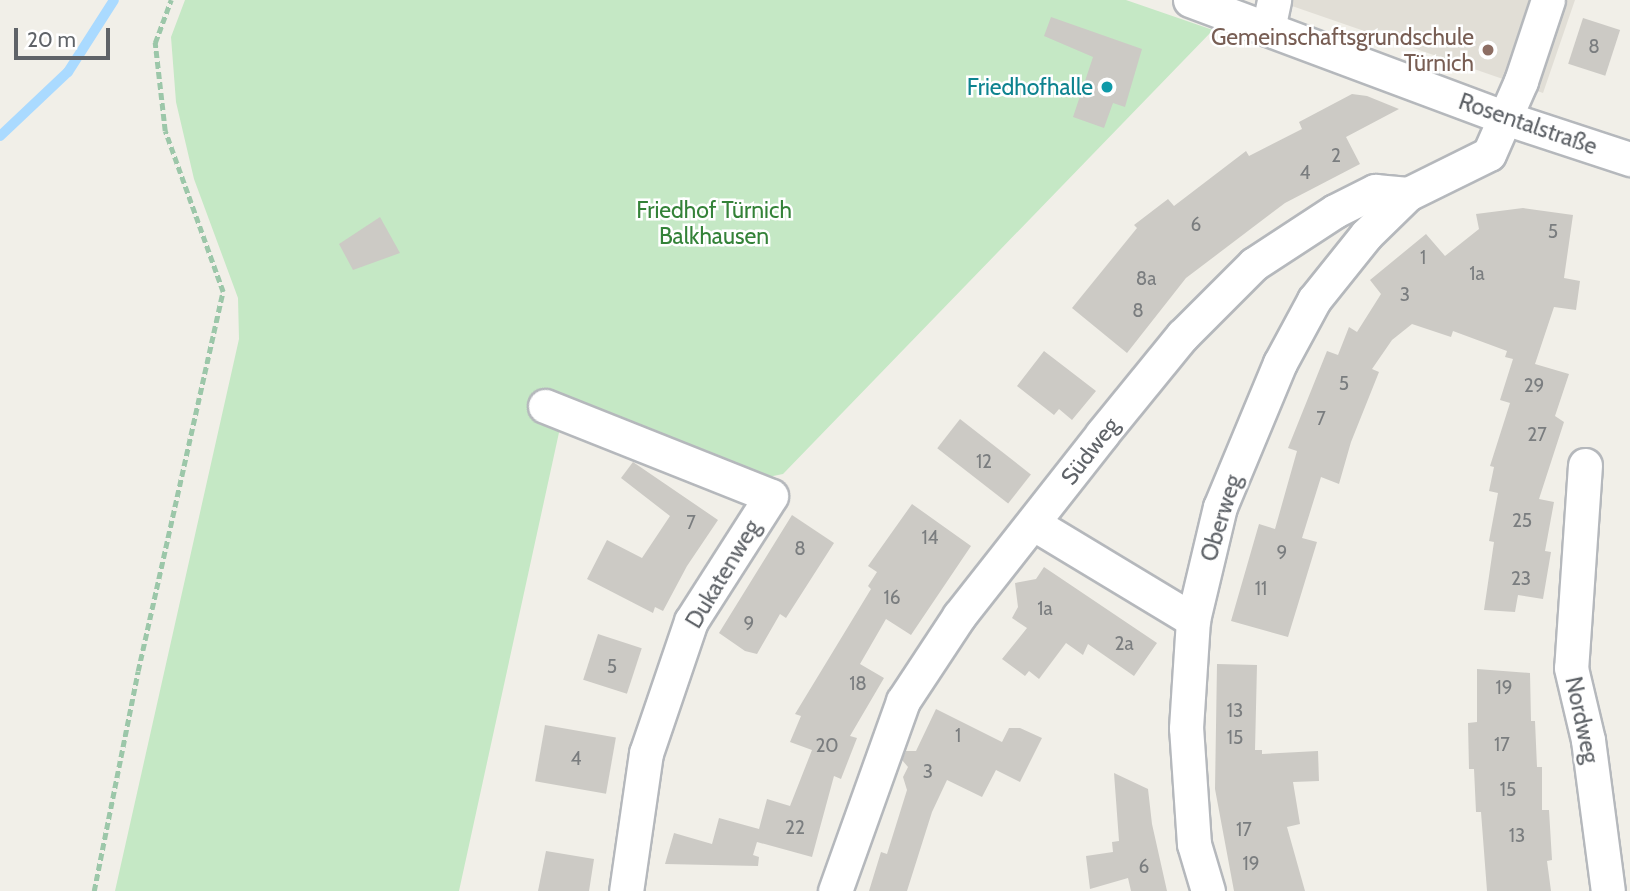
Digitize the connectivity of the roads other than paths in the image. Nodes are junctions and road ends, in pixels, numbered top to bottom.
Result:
1 (1190, 0) edge
2 (1548, 0) edge
3 (1271, 15) edge
4 (1505, 118) junction
5 (1630, 159) edge
6 (1408, 194) junction
7 (545, 406) dead end
8 (1585, 466) dead end
9 (1034, 524) junction
10 (1193, 620) junction
11 (626, 891) edge
12 (835, 891) edge
13 (1208, 891) edge
14 (1608, 891) edge

1 - 3 street, Rosentalstraße
2 - 4 street
3 - 4 street, Rosentalstraße
4 - 5 street, Rosentalstraße
4 - 6 street, Südweg
6 - 9 street, Südweg
6 - 10 street, Oberweg
7 - 11 street, Dukatenweg
8 - 14 street, Nordweg
9 - 10 street
9 - 12 street, Südweg
10 - 13 street, Oberweg

